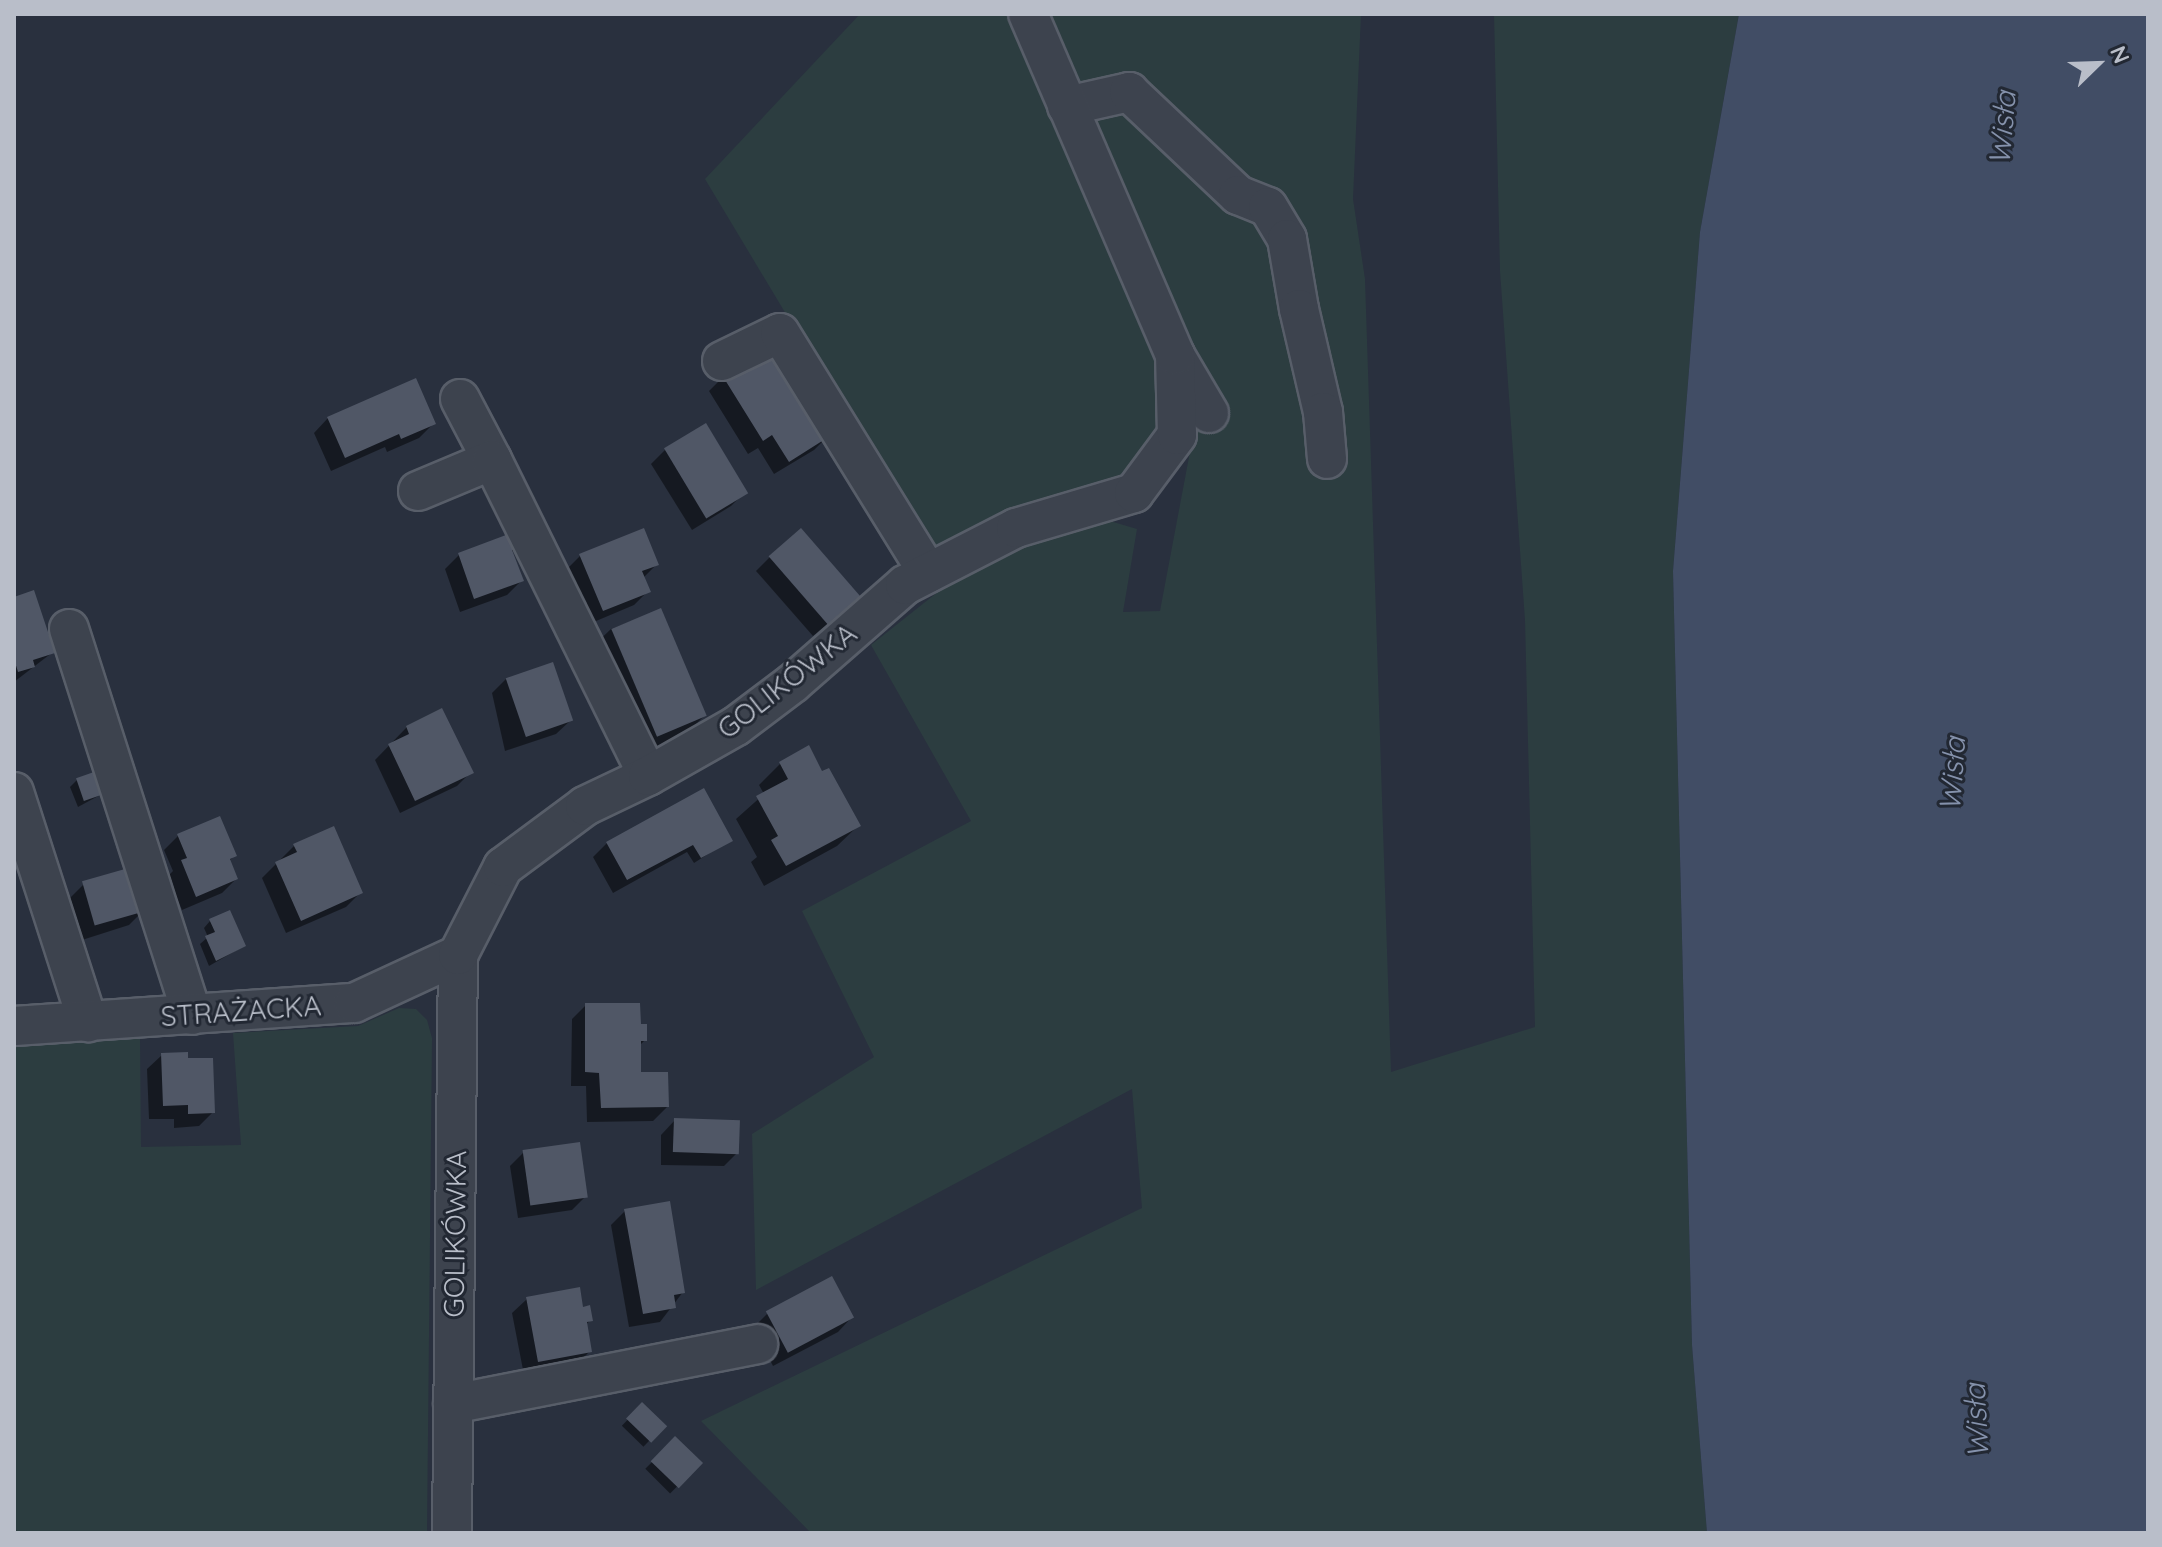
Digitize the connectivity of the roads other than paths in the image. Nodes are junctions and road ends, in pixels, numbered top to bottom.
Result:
1 (1028, 14) edge
2 (1067, 106) junction
3 (1175, 355) junction
4 (722, 361) dead end
5 (460, 399) dead end
6 (1209, 413) dead end
7 (1327, 459) dead end
8 (492, 460) junction
9 (418, 491) dead end
10 (928, 573) junction
11 (69, 629) dead end
12 (648, 776) junction
13 (14, 792) edge
14 (458, 955) junction
15 (192, 1015) junction
16 (88, 1022) junction
17 (14, 1026) edge
18 (758, 1344) dead end
19 (453, 1404) junction
20 (452, 1533) edge

1 - 2 street, GOLIKÓWKA
2 - 3 street, GOLIKÓWKA
2 - 7 street
3 - 6 street
3 - 10 street, GOLIKÓWKA
4 - 10 street
5 - 8 street
8 - 9 street
8 - 12 street
10 - 12 street, GOLIKÓWKA
11 - 15 street
12 - 14 street, GOLIKÓWKA
13 - 16 street
14 - 15 street, STRAŻACKA
14 - 19 street, GOLIKÓWKA
15 - 16 street, STRAŻACKA
16 - 17 street, STRAŻACKA
18 - 19 street
19 - 20 street, GOLIKÓWKA

